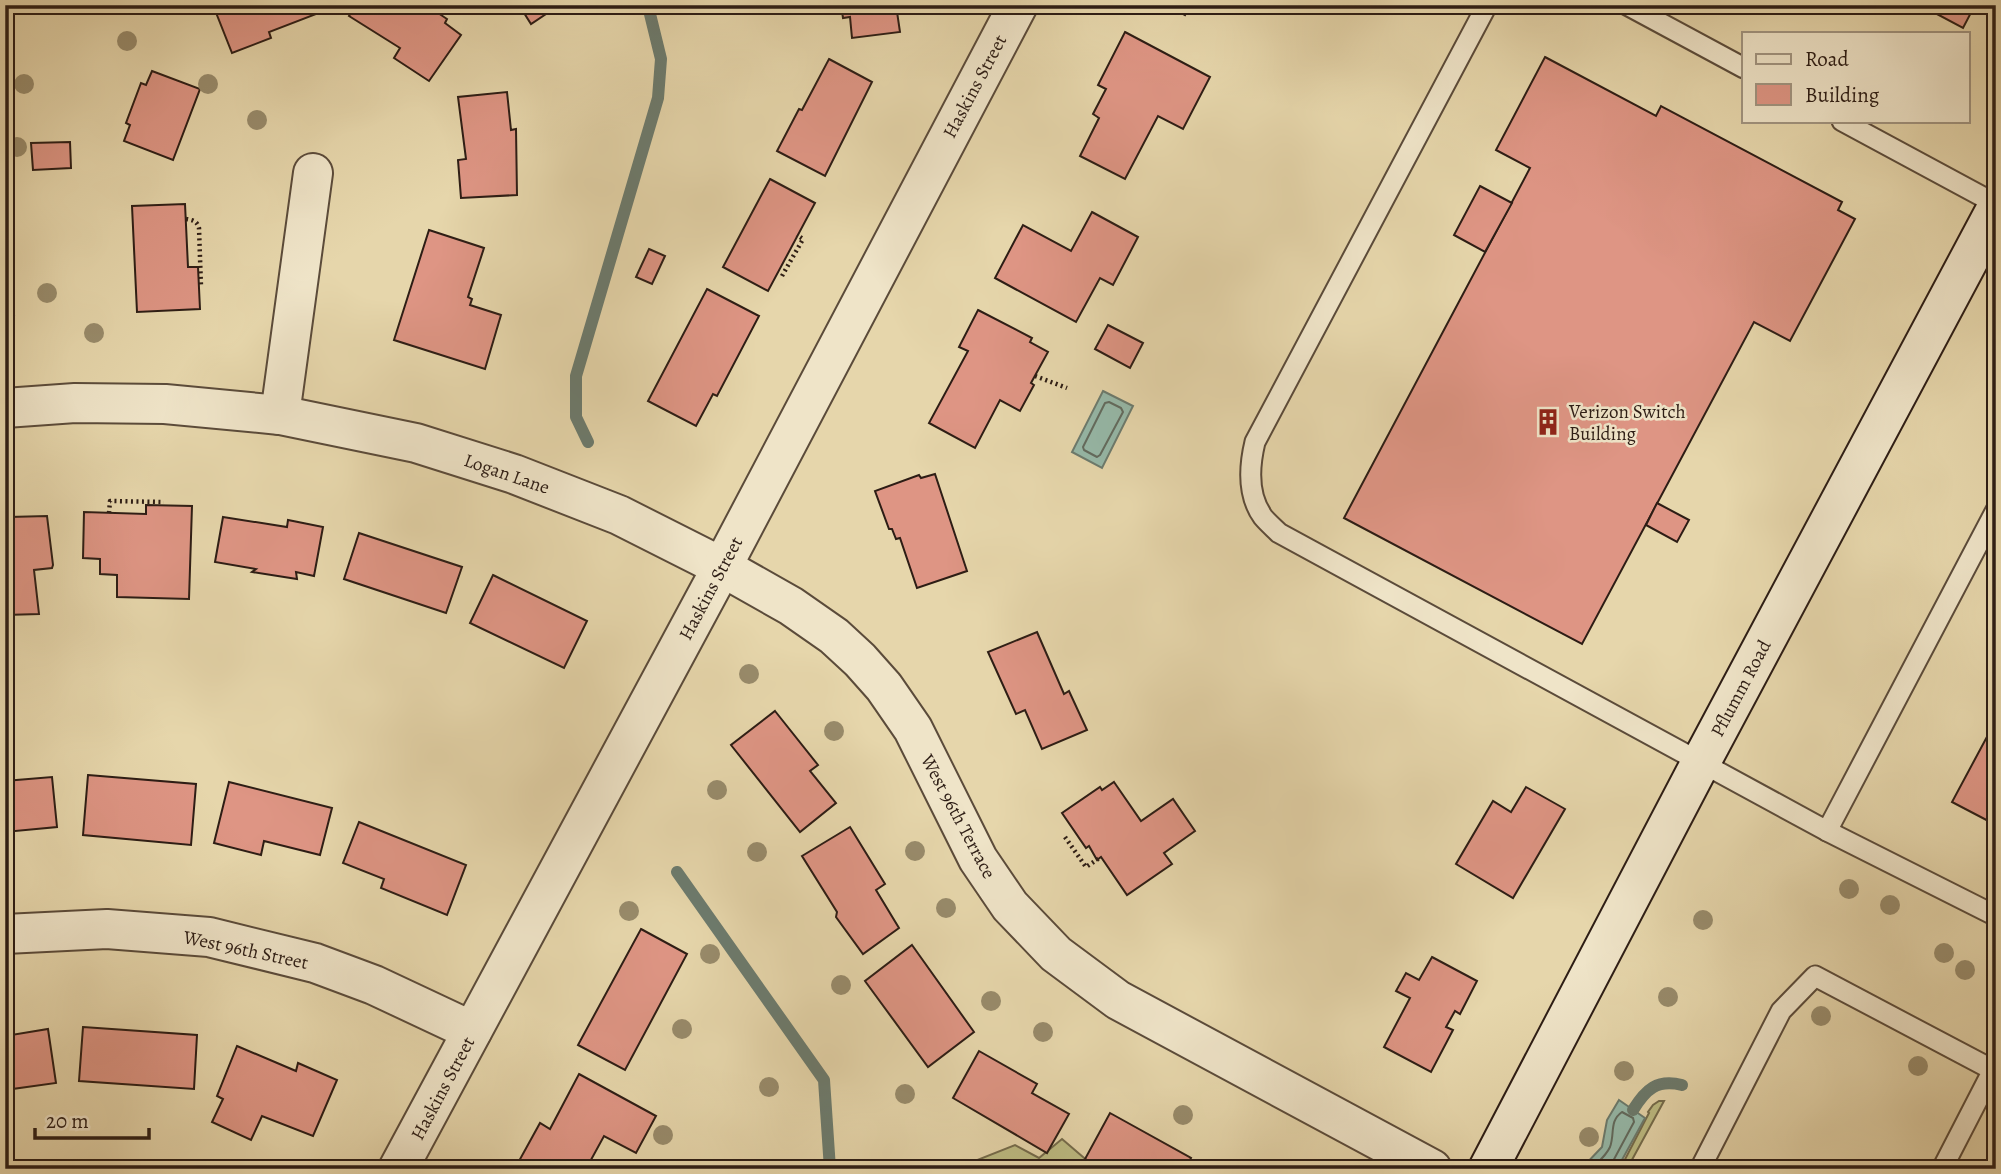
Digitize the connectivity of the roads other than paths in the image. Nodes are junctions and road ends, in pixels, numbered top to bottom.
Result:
1 (1018, 5) edge
2 (1487, 5) edge
3 (1627, 5) edge
4 (1742, 67) edge
5 (1844, 122) edge
6 (313, 173) dead end
7 (1996, 206) edge
8 (5, 408) edge
9 (280, 415) junction
10 (1996, 510) edge
11 (722, 566) junction
12 (1701, 762) junction
13 (1827, 831) junction
14 (1996, 916) edge
15 (5, 934) edge
16 (472, 1031) junction
17 (398, 1169) edge
18 (1432, 1169) edge
19 (1488, 1169) edge
20 (1700, 1169) edge
21 (1942, 1169) edge

1 - 11 street, Haskins Street
2 - 12 lane
3 - 4 lane
5 - 7 lane
6 - 9 street
7 - 12 street, Pflumm Road
8 - 9 street, Logan Lane
9 - 11 street, Logan Lane
10 - 13 lane
11 - 16 street, Haskins Street
11 - 18 street, West 96th Terrace
12 - 13 lane
12 - 19 street, Pflumm Road
13 - 14 lane
15 - 16 street, West 96th Street
16 - 17 street, Haskins Street
20 - 21 lane

